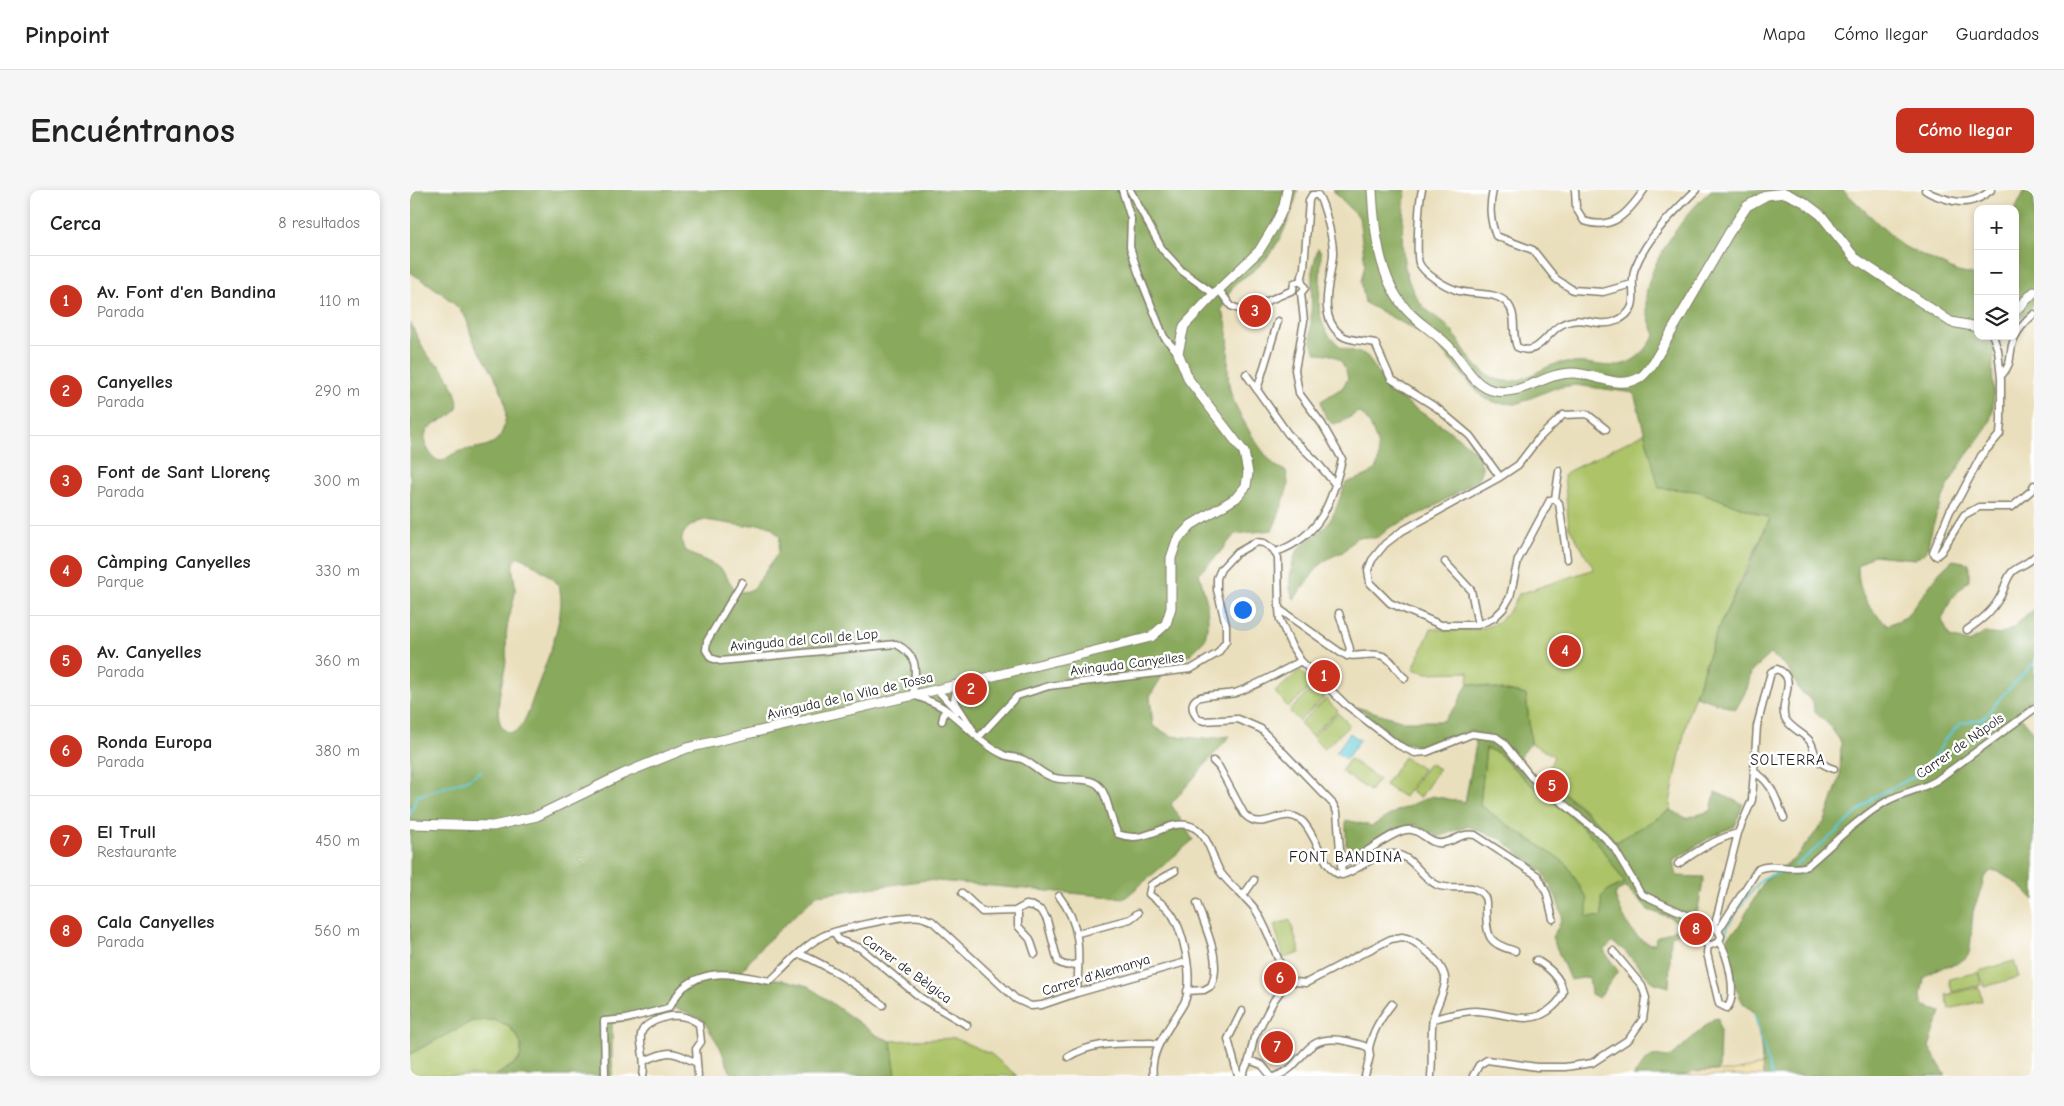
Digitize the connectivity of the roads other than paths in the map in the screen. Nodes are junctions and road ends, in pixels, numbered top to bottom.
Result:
1 (1122, 190) edge
2 (1130, 190) edge
3 (1287, 190) edge
4 (1372, 190) edge
5 (1422, 190) edge
6 (1493, 190) edge
7 (1575, 190) edge
8 (1644, 190) edge
9 (1696, 190) edge
10 (1924, 190) edge
11 (1991, 190) edge
12 (1301, 281) junction
13 (1632, 284) junction
14 (1293, 290) junction
15 (1217, 292) junction
16 (2034, 292) edge
17 (1301, 293) junction
18 (2019, 308) edge
19 (2034, 314) edge
20 (1278, 321) dead end
21 (1974, 326) edge
22 (1994, 340) edge
23 (1178, 354) junction
24 (1246, 374) dead end
25 (2001, 376) junction
26 (1257, 390) junction
27 (1606, 429) dead end
28 (1559, 471) dead end
29 (1500, 477) junction
30 (1336, 485) junction
31 (2034, 485) edge
32 (1555, 499) junction
33 (1276, 552) junction
34 (2034, 557) edge
35 (1567, 560) dead end
36 (1446, 562) dead end
37 (742, 582) dead end
38 (1279, 609) junction
39 (1339, 613) dead end
40 (1478, 625) junction
41 (1967, 630) dead end
42 (1348, 656) junction
43 (1302, 661) junction
44 (1405, 678) dead end
45 (957, 685) junction
46 (937, 690) junction
47 (913, 696) junction
48 (945, 709) junction
49 (2033, 709) edge
50 (966, 720) junction
51 (942, 721) dead end
52 (978, 738) junction
53 (1212, 761) dead end
54 (1834, 769) dead end
55 (1754, 772) junction
56 (1784, 818) dead end
57 (410, 824) edge
58 (1738, 833) junction
59 (1678, 864) dead end
60 (1341, 865) junction
61 (1175, 871) dead end
62 (1342, 875) junction
63 (1254, 880) dead end
64 (962, 893) dead end
65 (1059, 896) dead end
66 (1243, 896) junction
67 (1197, 903) dead end
68 (1018, 910) junction
69 (1138, 913) dead end
70 (1684, 914) junction
71 (1553, 919) dead end
72 (1715, 929) junction
73 (834, 932) junction
74 (1078, 933) junction
75 (1703, 934) junction
76 (1719, 942) junction
77 (1708, 944) junction
78 (1516, 951) dead end
79 (1613, 951) dead end
80 (800, 954) junction
81 (1035, 954) dead end
82 (1536, 960) dead end
83 (1186, 962) junction
84 (1078, 964) junction
85 (1286, 979) junction
86 (1187, 991) junction
87 (1077, 993) junction
88 (1392, 1004) dead end
89 (883, 1006) dead end
90 (668, 1008) junction
91 (1242, 1011) dead end
92 (671, 1016) junction
93 (1433, 1019) junction
94 (967, 1025) dead end
95 (1159, 1044) junction
96 (1369, 1048) junction
97 (1068, 1057) dead end
98 (644, 1060) junction
99 (1249, 1060) junction
100 (697, 1063) junction
101 (605, 1076) edge
102 (643, 1076) edge
103 (698, 1076) edge
104 (1153, 1076) edge
105 (1240, 1076) edge
106 (1271, 1076) edge
107 (1276, 1076) edge
108 (1365, 1076) edge
109 (1431, 1076) edge
110 (1473, 1076) edge

1 - 23 street
2 - 15 street
3 - 15 main road
4 - 21 main road
5 - 13 street
6 - 13 street
7 - 8 street
9 - 13 street
10 - 11 street
12 - 14 street
12 - 17 street
12 - 29 street
14 - 15 street
14 - 17 street
15 - 23 main road
16 - 18 main road
17 - 30 street
19 - 25 street
20 - 26 street
22 - 25 street
23 - 45 main road, Avinguda de la Vila de Tossa
24 - 26 street
25 - 31 street
26 - 30 street
27 - 29 street
28 - 32 street
29 - 40 street
30 - 33 street
32 - 35 street
32 - 40 street
33 - 38 street
33 - 52 street, Avinguda Canyelles
34 - 41 street
36 - 40 street
37 - 47 street, Avinguda del Coll de Lop
38 - 42 street
38 - 43 street
39 - 42 street
42 - 44 street
43 - 60 street
43 - 70 street
45 - 46 main road, Avinguda de la Vila de Tossa
45 - 50 street
46 - 47 main road, Avinguda de la Vila de Tossa
46 - 50 street
47 - 48 street
47 - 57 main road, Avinguda de la Vila de Tossa
48 - 51 street
48 - 52 street
49 - 72 street, Carrer de Nàpols
50 - 52 street
52 - 66 street
53 - 62 street
54 - 55 street
55 - 56 street
55 - 58 street
58 - 59 street
58 - 72 street
60 - 62 street
60 - 71 street
61 - 83 street
62 - 78 street
63 - 66 street
64 - 68 street
65 - 74 street
66 - 85 street
67 - 86 street
68 - 81 street
68 - 84 street
69 - 74 street
70 - 72 street
70 - 75 street
72 - 75 street
72 - 76 street
73 - 80 street, Carrer d'Alemanya
73 - 87 street, Carrer d'Alemanya
73 - 94 street, Carrer de Bèlgica
74 - 84 street
75 - 77 street
76 - 77 street
76 - 77 street
79 - 110 street
80 - 89 street
80 - 90 street, Carrer d'Alemanya
82 - 93 street
83 - 86 street
83 - 87 street, Carrer d'Alemanya
84 - 87 street
85 - 93 street
85 - 99 street
86 - 95 street
88 - 96 street
90 - 92 street
90 - 101 street
91 - 105 street
92 - 98 street
92 - 100 street
93 - 109 street
95 - 97 street
95 - 104 street
96 - 107 street
96 - 108 street
98 - 100 street
98 - 102 street
99 - 105 street
99 - 106 street
100 - 103 street

